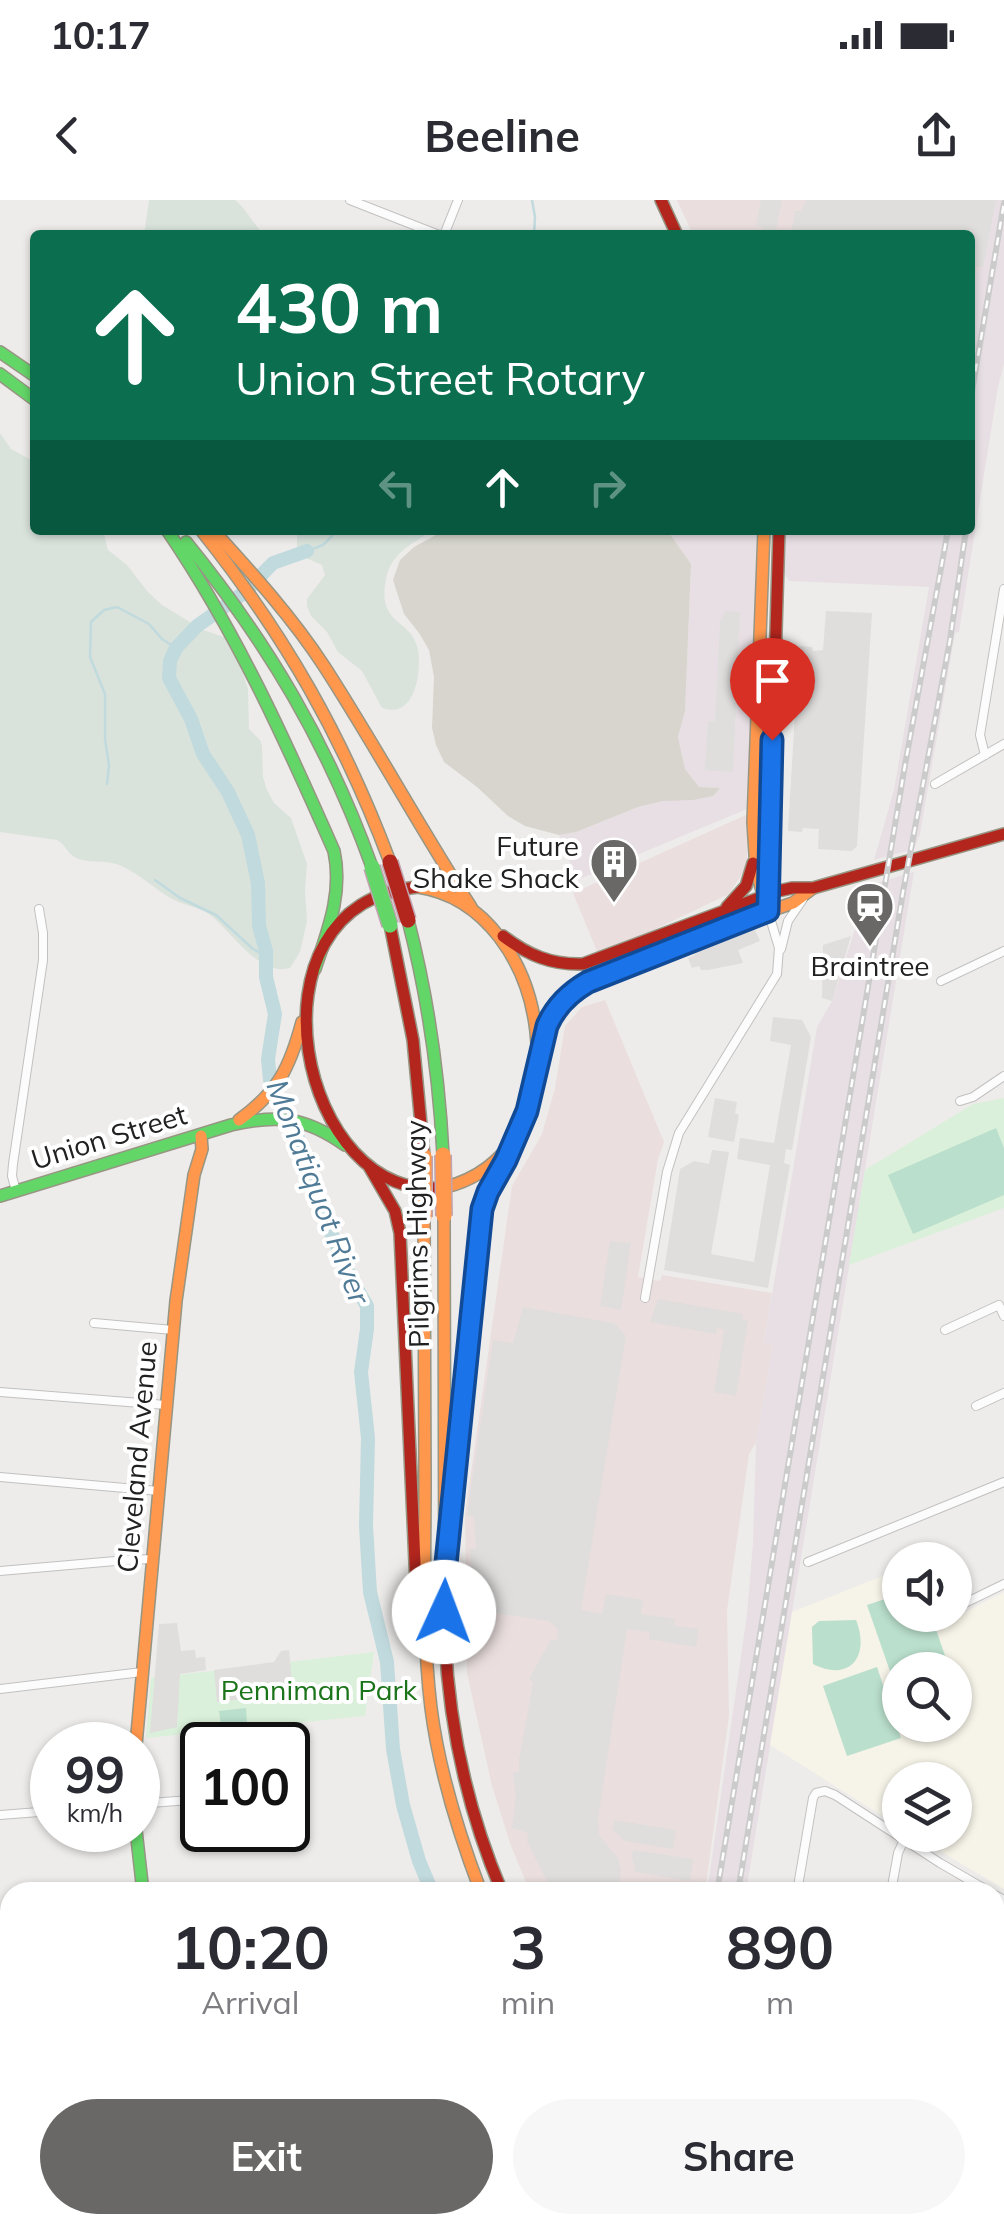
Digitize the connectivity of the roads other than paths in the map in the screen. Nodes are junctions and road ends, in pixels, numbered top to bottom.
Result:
1 (350, 200) edge
2 (458, 200) edge
3 (661, 200) edge
4 (429, 230) edge
5 (444, 230) edge
6 (676, 230) edge
7 (0, 352) edge
8 (30, 373) edge
9 (0, 374) edge
10 (30, 396) edge
11 (171, 535) edge
12 (179, 535) edge
13 (206, 535) edge
14 (216, 535) edge
15 (764, 535) edge
16 (778, 535) edge
17 (241, 570) junction
18 (1004, 588) edge
19 (216, 590) junction
20 (266, 601) junction
21 (757, 744) junction
22 (1004, 744) edge
23 (985, 755) junction
24 (934, 784) dead end
25 (769, 819) junction
26 (1004, 834) edge
27 (755, 850) junction
28 (810, 891) junction
29 (766, 901) junction
30 (471, 907) junction
31 (39, 909) dead end
32 (720, 912) junction
33 (487, 921) junction
34 (1004, 950) edge
35 (780, 954) junction
36 (314, 969) junction
37 (941, 981) dead end
38 (307, 998) junction
39 (537, 1068) junction
40 (1004, 1076) edge
41 (960, 1101) dead end
42 (266, 1110) junction
43 (523, 1120) junction
44 (194, 1138) junction
45 (364, 1163) junction
46 (8, 1194) edge
47 (645, 1298) dead end
48 (1004, 1316) edge
49 (94, 1323) dead end
50 (173, 1330) junction
51 (946, 1330) dead end
52 (0, 1392) edge
53 (1004, 1393) edge
54 (166, 1405) junction
55 (976, 1406) dead end
56 (0, 1477) edge
57 (1004, 1482) edge
58 (159, 1491) junction
59 (152, 1560) junction
60 (808, 1562) dead end
61 (0, 1572) edge
62 (444, 1583) junction
63 (1004, 1584) edge
64 (972, 1600) edge
65 (142, 1672) junction
66 (428, 1678) junction
67 (0, 1689) edge
68 (138, 1722) edge
69 (30, 1813) edge
70 (0, 1815) edge
71 (882, 1825) edge
72 (138, 1852) edge
73 (898, 1852) edge
74 (924, 1852) edge
75 (142, 1882) edge
76 (476, 1882) edge
77 (498, 1882) edge
78 (799, 1882) edge
79 (893, 1882) edge
80 (972, 1882) edge

1 - 4 street
2 - 5 street
3 - 6 main road
7 - 8 main road
9 - 10 main road
11 - 19 main road
12 - 19 main road
13 - 17 main road
14 - 17 main road
15 - 21 main road
16 - 25 main road
17 - 20 main road
18 - 23 street
19 - 36 main road
19 - 66 main road, Pilgrims Highway, bridge
20 - 30 main road
20 - 62 main road, Pilgrims Highway, bridge
21 - 25 main road
21 - 27 main road
22 - 23 street
23 - 24 street
25 - 29 main road
26 - 28 main road
27 - 29 main road
27 - 32 main road
28 - 29 main road
28 - 35 street
29 - 32 main road
29 - 35 street
29 - 39 main road
30 - 33 main road
30 - 36 main road
31 - 46 street
32 - 33 main road
33 - 39 main road
34 - 37 street
35 - 47 street
36 - 38 main road
38 - 42 main road, Union Street
38 - 45 main road
39 - 43 main road
40 - 41 street
42 - 44 main road, Union Street
42 - 45 main road
43 - 45 main road
43 - 62 main road
44 - 46 main road, Union Street
44 - 50 main road, Cleveland Avenue
45 - 66 main road
48 - 51 street
49 - 50 street
50 - 54 main road, Cleveland Avenue
52 - 54 street
53 - 55 street
54 - 58 main road, Cleveland Avenue
56 - 58 street
57 - 60 street
58 - 59 main road, Cleveland Avenue
59 - 61 street
59 - 65 main road, Cleveland Avenue
62 - 77 main road, Pilgrims Highway
63 - 64 street
65 - 67 street
65 - 68 main road, Cleveland Avenue
66 - 76 main road, Pilgrims Highway
69 - 70 street
71 - 78 street
72 - 75 main road
73 - 79 street
74 - 80 street

